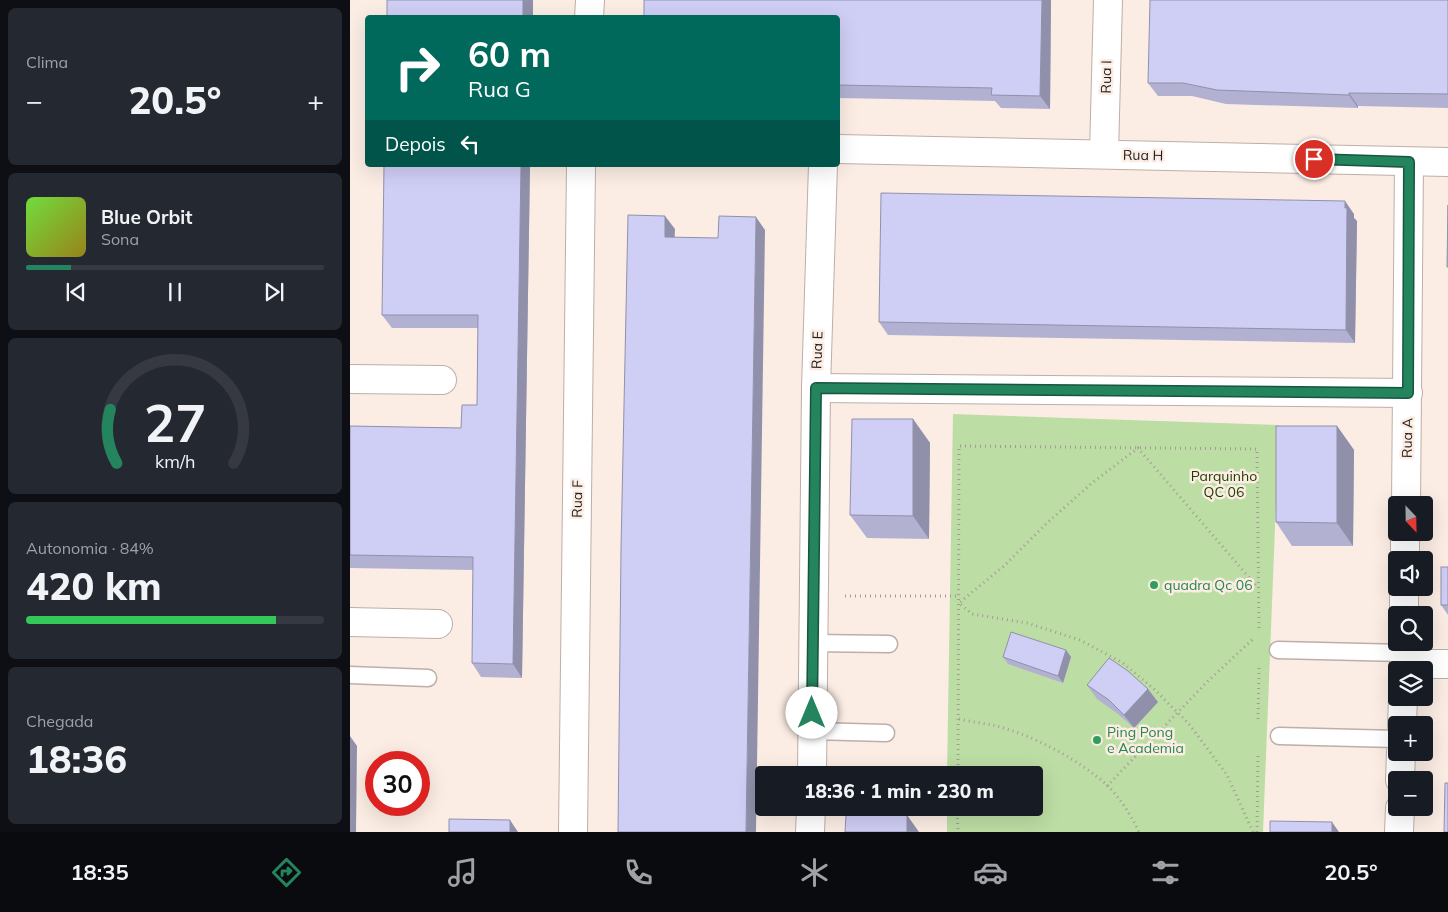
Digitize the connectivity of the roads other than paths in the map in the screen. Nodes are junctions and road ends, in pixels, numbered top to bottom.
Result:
1 (590, 0) edge
2 (1108, 0) edge
3 (589, 15) edge
4 (840, 148) edge
5 (1104, 154) junction
6 (1409, 162) junction
7 (1448, 162) edge
8 (581, 167) edge
9 (823, 167) edge
10 (350, 379) edge
11 (442, 380) dead end
12 (816, 388) junction
13 (1408, 393) junction
14 (1406, 496) edge
15 (350, 622) edge
16 (438, 624) dead end
17 (812, 643) junction
18 (889, 644) dead end
19 (1278, 650) dead end
20 (1403, 657) edge
21 (1448, 664) edge
22 (350, 675) edge
23 (428, 678) dead end
24 (812, 731) junction
25 (886, 733) dead end
26 (1279, 736) dead end
27 (1388, 739) edge
28 (812, 766) edge
29 (811, 816) edge
30 (1400, 816) edge
31 (573, 832) edge
32 (810, 832) edge
33 (1399, 832) edge

1 - 3 street
2 - 5 street, Rua I
4 - 5 street, Rua H
5 - 6 street, Rua H
6 - 7 street, Rua H
6 - 13 street, Rua A
8 - 31 street, Rua F
9 - 12 street, Rua E
10 - 11 street
12 - 13 street
12 - 17 street, Rua E
13 - 14 street, Rua A
15 - 16 street
17 - 18 lane
17 - 24 street, Rua E
19 - 20 lane
20 - 21 street
22 - 23 lane
24 - 25 lane
24 - 28 street, Rua E
26 - 27 lane
29 - 32 street
30 - 33 street

